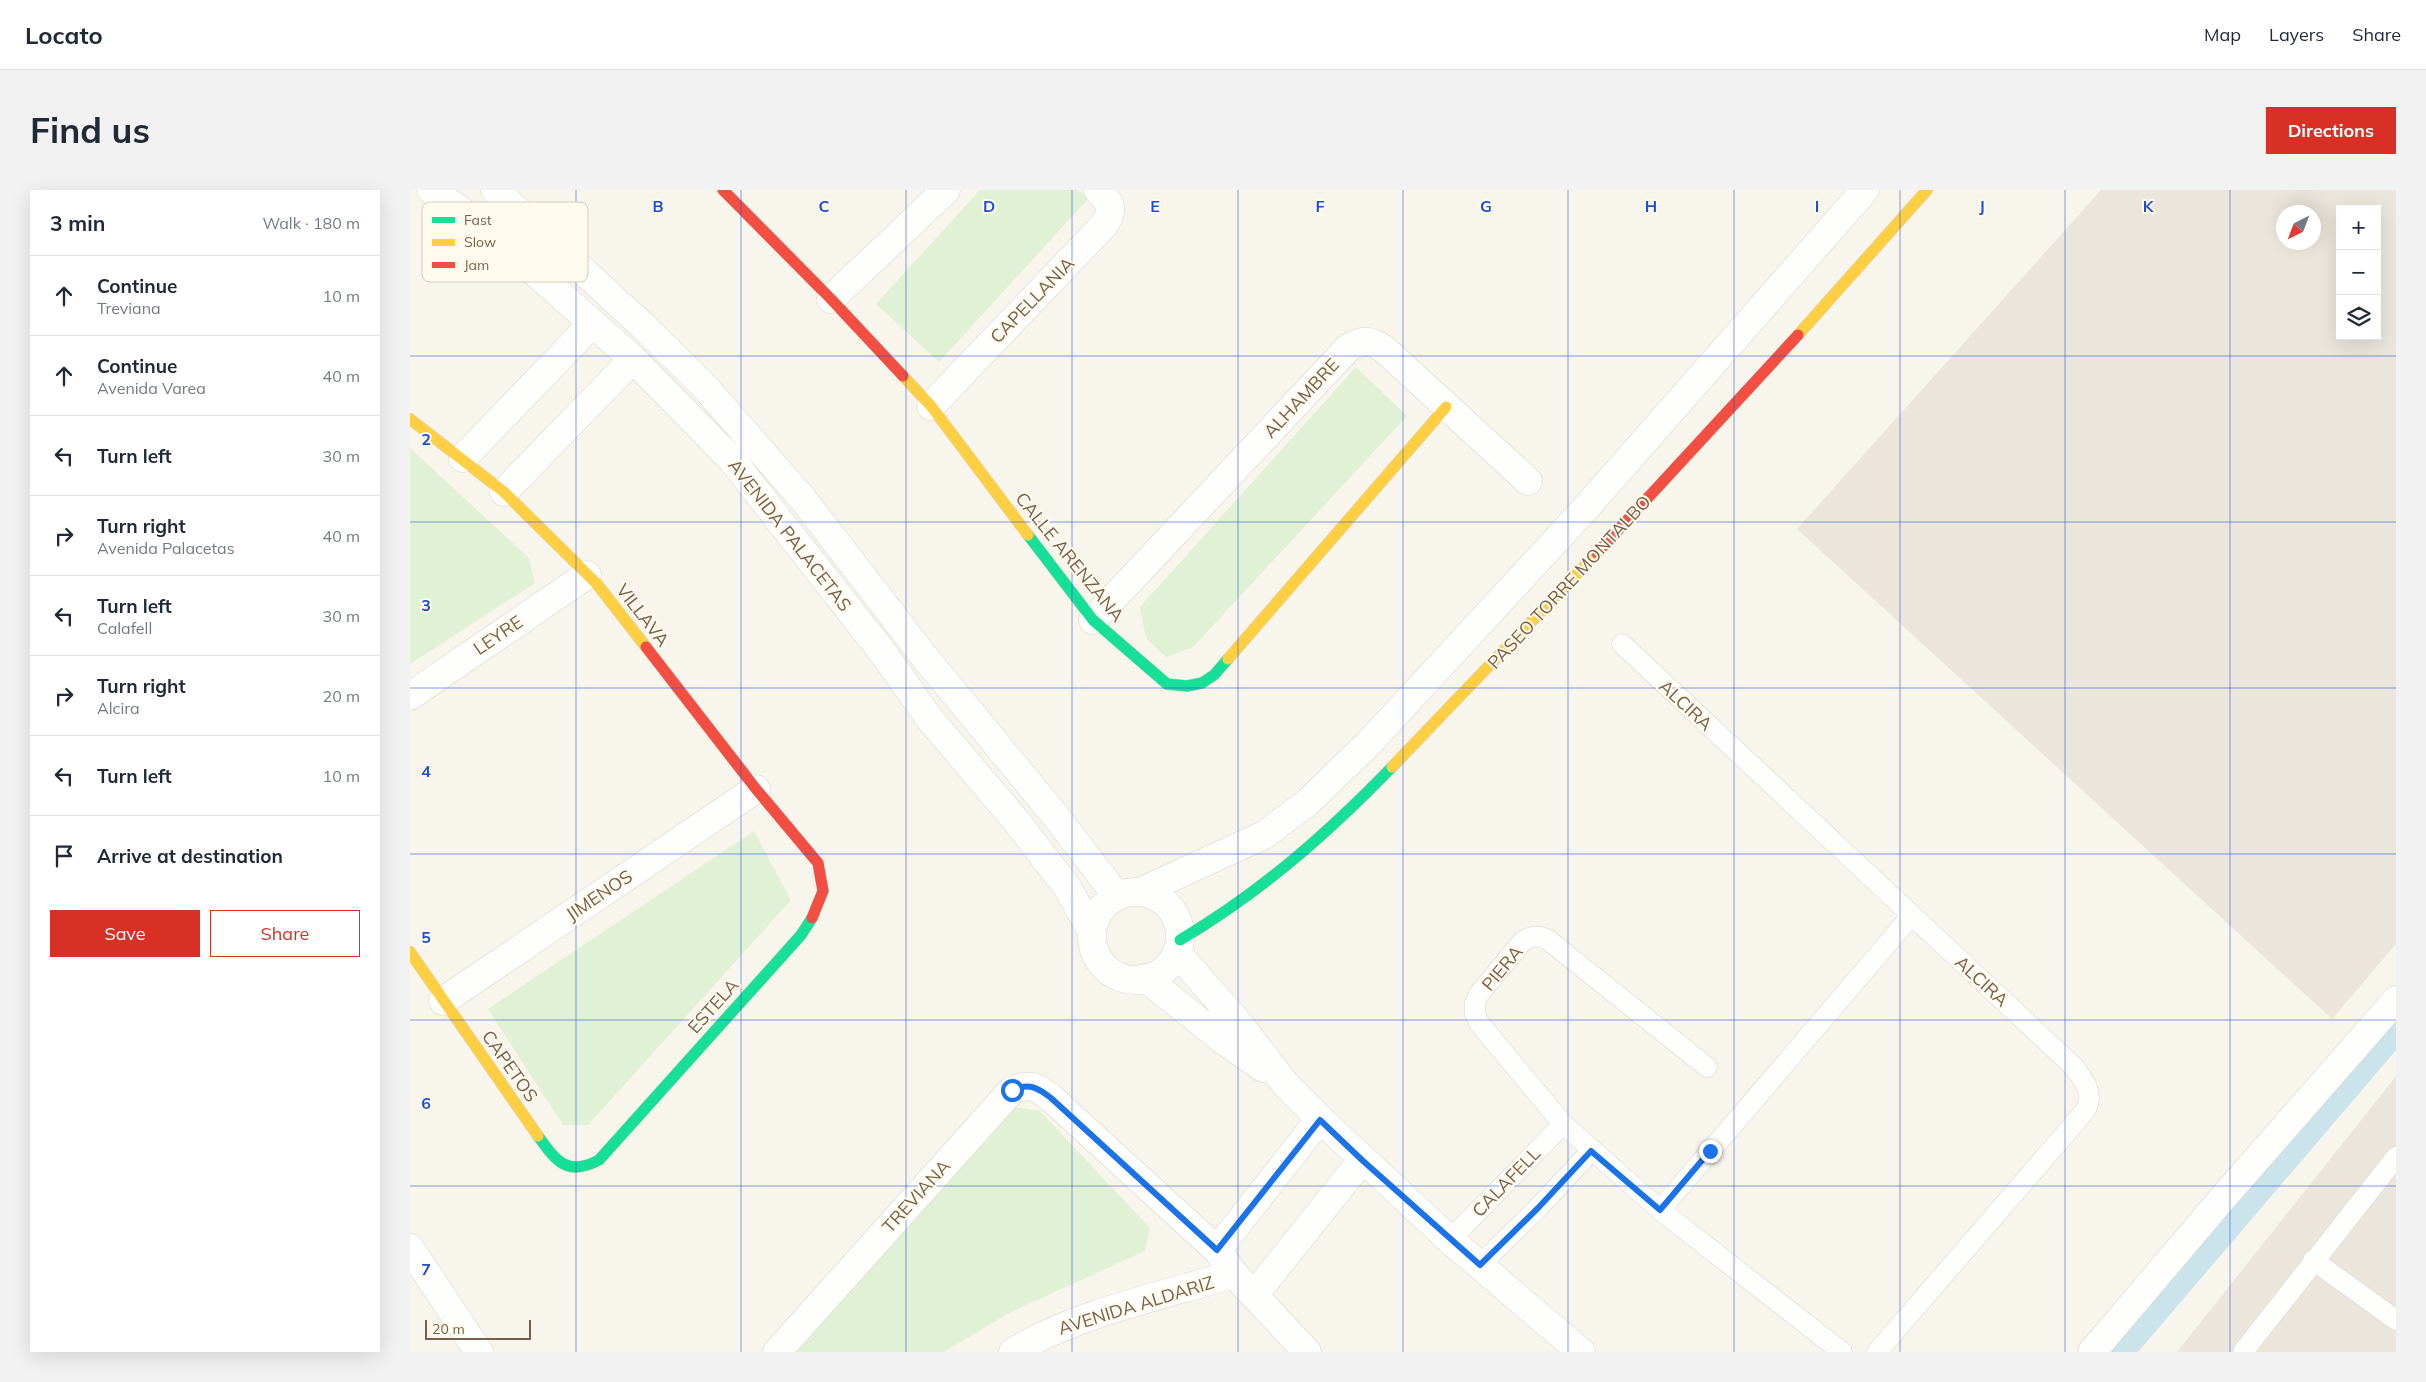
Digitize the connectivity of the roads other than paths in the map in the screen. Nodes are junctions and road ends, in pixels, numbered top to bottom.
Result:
1 (723, 190) edge
2 (946, 190) edge
3 (1098, 190) edge
4 (1865, 190) edge
5 (1927, 190) edge
6 (436, 191) edge
7 (502, 192) edge
8 (451, 202) edge
9 (513, 202) edge
10 (588, 274) edge
11 (545, 282) edge
12 (831, 299) junction
13 (592, 324) junction
14 (632, 359) junction
15 (931, 406) junction
16 (1446, 407) junction
17 (410, 419) edge
18 (463, 458) junction
19 (1528, 481) dead end
20 (504, 492) junction
21 (586, 575) junction
22 (1093, 620) junction
23 (1622, 644) dead end
24 (410, 696) edge
25 (756, 789) junction
26 (818, 863) joint
27 (1129, 894) junction
28 (1912, 915) junction
29 (1092, 932) junction
30 (1179, 946) junction
31 (410, 952) edge
32 (1146, 978) junction
33 (2396, 1000) edge
34 (443, 1001) junction
35 (1707, 1067) dead end
36 (1286, 1085) junction
37 (1320, 1120) junction
38 (1563, 1124) junction
39 (1591, 1151) junction
40 (2396, 1157) edge
41 (599, 1160) joint
42 (1362, 1160) junction
43 (1660, 1210) junction
44 (1450, 1240) junction
45 (410, 1248) edge
46 (1217, 1250) junction
47 (2313, 1260) junction
48 (1480, 1265) junction
49 (1234, 1274) junction
50 (1254, 1294) junction
51 (2396, 1320) edge
52 (479, 1352) edge
53 (777, 1352) edge
54 (1013, 1352) edge
55 (1307, 1352) edge
56 (1581, 1352) edge
57 (1842, 1352) edge
58 (1878, 1352) edge
59 (2092, 1352) edge
60 (2243, 1352) edge

1 - 12 street, CALLE ARENZANA
2 - 12 street
3 - 15 street, CAPELLANIA
4 - 27 street
5 - 30 street, PASEO TORRE MONTALBO
6 - 8 street, AVENIDA PALACETAS
7 - 9 street, AVENIDA PALACETAS
10 - 27 street, AVENIDA PALACETAS
11 - 13 street, AVENIDA PALACETAS
12 - 15 street, CALLE ARENZANA
13 - 14 street, AVENIDA PALACETAS
13 - 18 street
14 - 20 street
14 - 29 street, AVENIDA PALACETAS
15 - 22 street, CALLE ARENZANA
16 - 19 street, ALHAMBRE
16 - 22 street, ALHAMBRE
16 - 22 street, CALLE ARENZANA
17 - 18 street, VILLAVA
18 - 20 street, VILLAVA
20 - 21 street, VILLAVA
21 - 24 street, LEYRE
21 - 25 street, VILLAVA
23 - 28 lane, ALCIRA
25 - 26 street, VILLAVA
25 - 34 street, JIMENOS
26 - 41 street, ESTELA
27 - 29 street
27 - 30 street
28 - 43 lane
28 - 58 lane, ALCIRA
29 - 32 street
30 - 32 street
30 - 36 street
31 - 34 street, CAPETOS
32 - 36 street
33 - 59 street
34 - 41 street, CAPETOS
35 - 38 lane, PIERA
36 - 37 street
37 - 42 street
37 - 46 street
38 - 39 lane, PIERA
38 - 44 lane, CALAFELL
39 - 43 lane
39 - 48 lane
40 - 47 lane
42 - 44 street
42 - 50 street
43 - 57 lane
44 - 48 street
45 - 52 street
46 - 49 street, TREVIANA
46 - 53 street, TREVIANA
47 - 51 lane
47 - 60 lane
48 - 56 street
49 - 50 street, TREVIANA
49 - 54 street, AVENIDA ALDARIZ
50 - 55 street, TREVIANA

